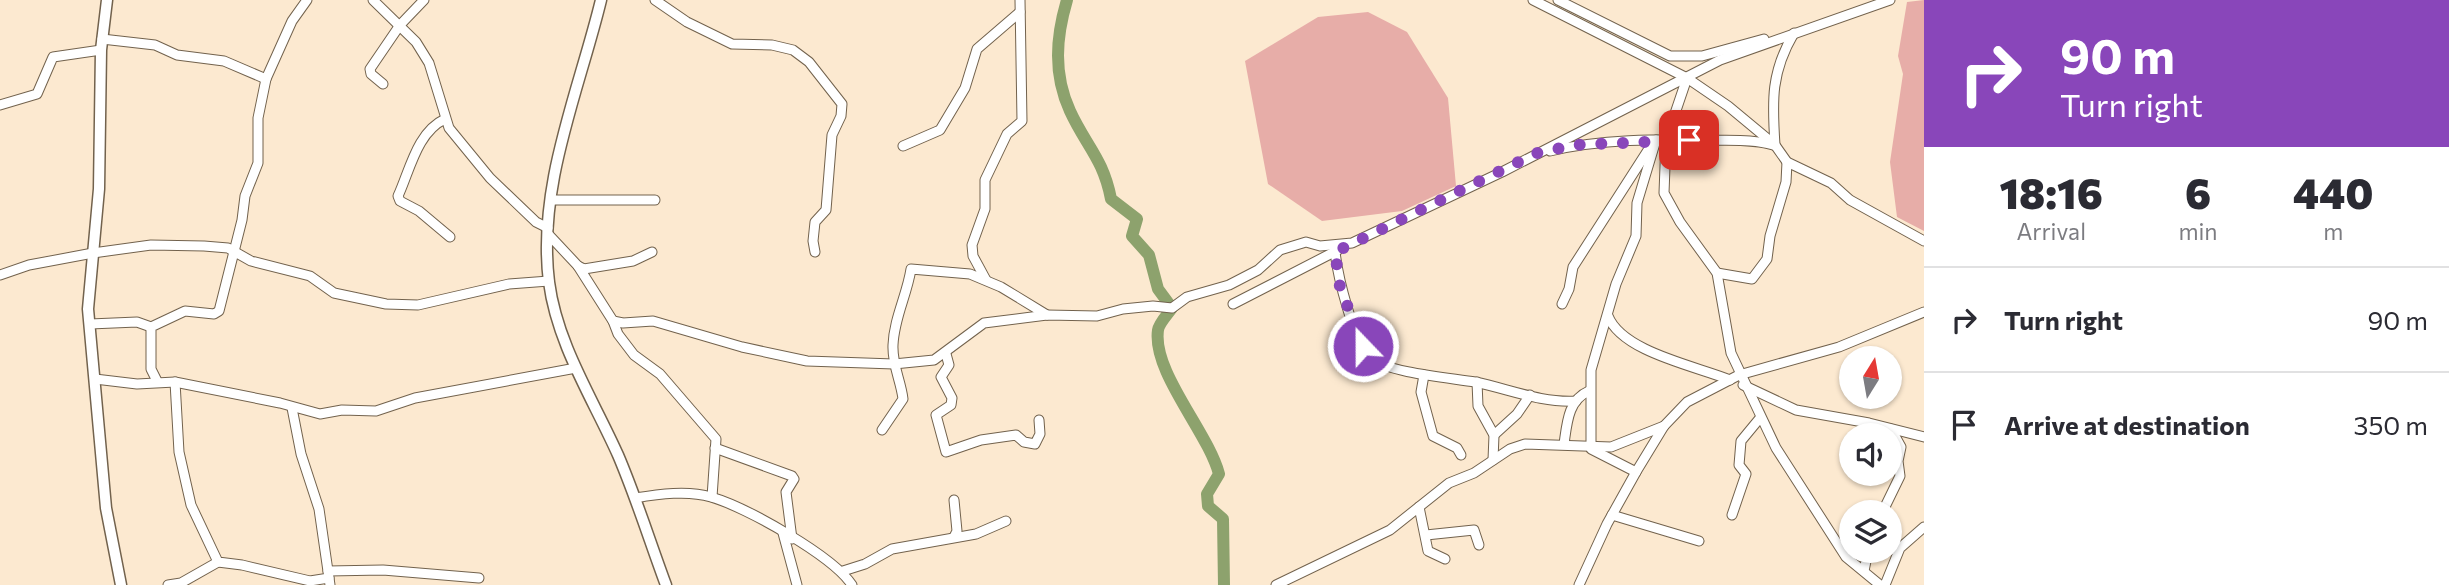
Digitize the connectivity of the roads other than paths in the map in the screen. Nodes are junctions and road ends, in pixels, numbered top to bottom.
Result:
1 (107, 0) edge
2 (307, 0) edge
3 (373, 0) edge
4 (424, 0) edge
5 (601, 0) edge
6 (656, 0) edge
7 (1020, 0) edge
8 (1533, 0) edge
9 (1558, 0) edge
10 (1890, 0) edge
11 (1020, 12) junction
12 (400, 25) junction
13 (1795, 32) junction
14 (1783, 36) junction
15 (102, 44) junction
16 (1687, 78) junction
17 (266, 79) junction
18 (383, 84) dead end
19 (0, 105) edge
20 (444, 119) junction
21 (1656, 140) junction
22 (1666, 140) junction
23 (1775, 145) junction
24 (903, 146) dead end
25 (1537, 153) junction
26 (1787, 162) junction
27 (552, 200) junction
28 (655, 200) dead end
29 (549, 232) junction
30 (450, 237) dead end
31 (1924, 241) edge
32 (1352, 243) junction
33 (234, 251) junction
34 (652, 252) dead end
35 (815, 252) dead end
36 (1335, 252) junction
37 (93, 253) junction
38 (578, 267) junction
39 (1717, 273) junction
40 (0, 275) edge
41 (986, 280) junction
42 (549, 281) junction
43 (1562, 303) dead end
44 (1233, 304) dead end
45 (1924, 312) edge
46 (1047, 315) junction
47 (1608, 316) junction
48 (613, 321) junction
49 (90, 324) junction
50 (151, 327) junction
51 (946, 354) junction
52 (894, 364) junction
53 (576, 368) junction
54 (1423, 375) junction
55 (1739, 375) junction
56 (95, 379) junction
57 (1729, 379) junction
58 (157, 381) junction
59 (175, 382) junction
60 (1477, 382) junction
61 (1745, 386) junction
62 (1590, 391) junction
63 (1530, 396) junction
64 (1576, 401) junction
65 (292, 408) junction
66 (1760, 418) junction
67 (1039, 420) dead end
68 (1865, 423) edge
69 (1664, 426) junction
70 (882, 430) dead end
71 (1902, 431) edge
72 (1494, 435) junction
73 (1924, 438) edge
74 (1564, 444) junction
75 (715, 448) junction
76 (1591, 449) junction
77 (1461, 455) dead end
78 (1493, 460) junction
79 (1636, 472) junction
80 (712, 497) junction
81 (635, 498) junction
82 (954, 500) dead end
83 (1419, 507) junction
84 (1612, 515) junction
85 (1732, 515) dead end
86 (1006, 521) dead end
87 (1924, 527) edge
88 (783, 533) junction
89 (1426, 535) junction
90 (954, 537) junction
91 (792, 539) junction
92 (1699, 541) dead end
93 (1479, 545) dead end
94 (1445, 559) dead end
95 (218, 562) junction
96 (1866, 563) edge
97 (843, 571) junction
98 (1864, 571) junction
99 (329, 578) edge
100 (480, 578) dead end
101 (121, 585) edge
102 (168, 585) edge
103 (666, 585) edge
104 (797, 585) edge
105 (852, 585) edge
106 (1276, 585) edge
107 (1579, 585) edge
108 (1882, 585) edge

1 - 15 street
2 - 17 street
3 - 12 street
4 - 12 street
5 - 27 street
6 - 35 street
7 - 11 street
8 - 16 street
9 - 14 street
10 - 13 street
11 - 24 street
11 - 41 street
12 - 18 street
12 - 20 street
13 - 14 street
13 - 23 street
14 - 16 street
15 - 17 street
15 - 19 street
15 - 37 street
16 - 22 street
16 - 23 street
16 - 25 street
17 - 33 street
20 - 29 street
20 - 30 street
21 - 22 street
21 - 25 street
21 - 43 street
21 - 47 street
22 - 23 street
22 - 39 street
23 - 26 street
25 - 32 street
26 - 31 street
26 - 39 street
27 - 28 street
27 - 29 street
29 - 38 street
29 - 42 street
32 - 36 street
32 - 46 street
33 - 37 street
33 - 42 street
33 - 50 street
34 - 38 street
36 - 44 street
36 - 54 street
37 - 40 street
37 - 49 street
38 - 48 street
39 - 55 street
41 - 46 street
41 - 52 street
42 - 53 street
45 - 55 street
46 - 51 street
47 - 57 street
47 - 62 street
48 - 52 street
48 - 75 street
49 - 50 street
49 - 56 street
50 - 58 street
51 - 52 street
51 - 67 street
52 - 70 street
53 - 65 street
53 - 81 street
54 - 60 street
54 - 77 street
55 - 57 street
55 - 61 street
56 - 58 street
56 - 101 street
57 - 61 street
57 - 69 street
58 - 59 street
59 - 65 street
59 - 95 street
60 - 63 street
60 - 72 street
61 - 66 street
61 - 68 street
62 - 64 street
62 - 76 street
63 - 64 street
63 - 72 street
64 - 74 street
65 - 99 street
66 - 85 street
66 - 98 street
69 - 76 street
69 - 79 street
71 - 73 street
72 - 78 street
74 - 76 street
74 - 78 street
75 - 80 street
75 - 91 street
76 - 79 street
78 - 83 street
79 - 84 street
80 - 81 street
80 - 88 street
81 - 103 street
82 - 90 street
83 - 89 street
83 - 106 street
84 - 92 street
84 - 107 street
86 - 90 street
87 - 108 street
88 - 91 street
88 - 104 street
89 - 93 street
89 - 94 street
90 - 97 street
91 - 97 street
95 - 99 street
95 - 102 street
96 - 98 street
97 - 105 street
98 - 108 street
99 - 100 street

